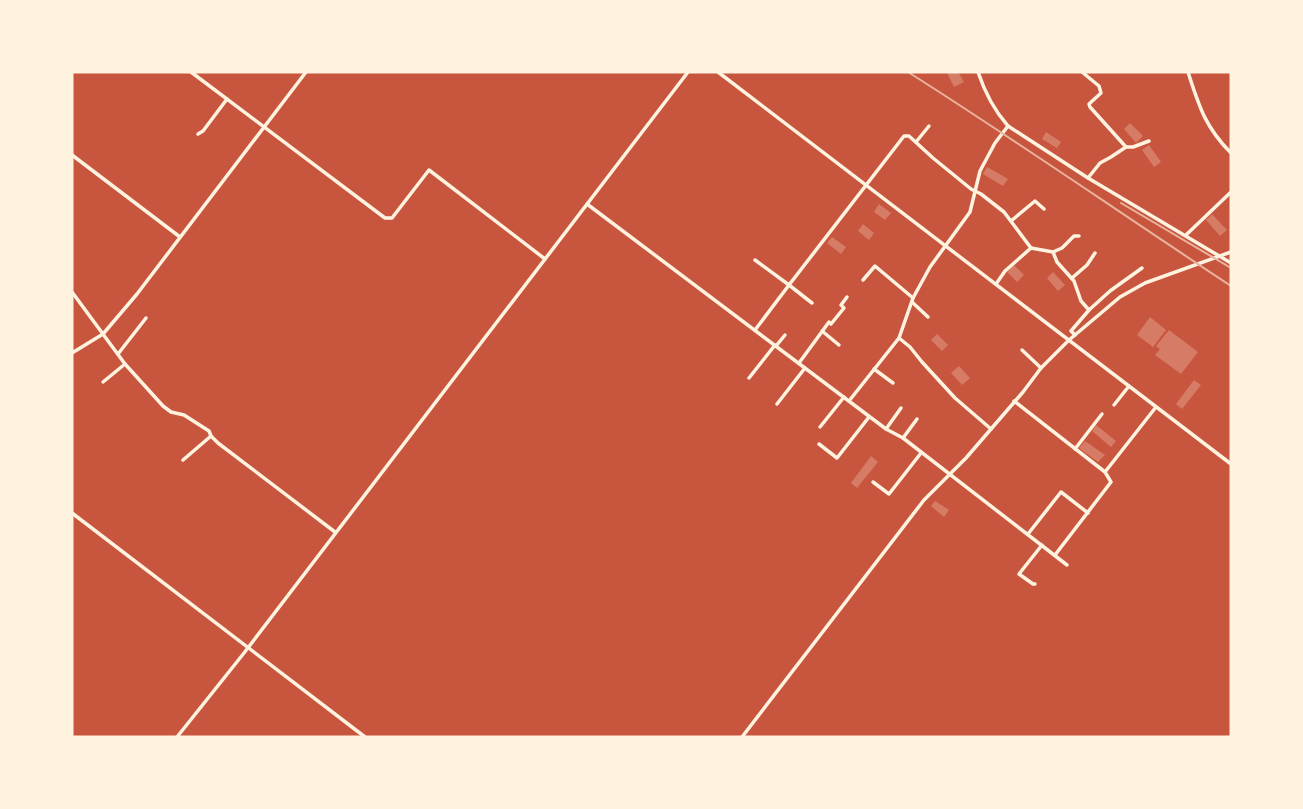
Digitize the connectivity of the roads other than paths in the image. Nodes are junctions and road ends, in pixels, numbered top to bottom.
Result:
1 (191, 72) edge
2 (306, 72) edge
3 (688, 72) edge
4 (718, 72) edge
5 (978, 72) edge
6 (1082, 72) edge
7 (1188, 72) edge
8 (227, 99) junction
9 (929, 126) dead end
10 (1008, 126) junction
11 (264, 127) junction
12 (198, 134) dead end
13 (1149, 141) dead end
14 (916, 142) junction
15 (1126, 147) junction
16 (1231, 153) edge
17 (72, 155) edge
18 (1088, 178) junction
19 (865, 184) junction
20 (975, 191) junction
21 (1231, 192) edge
22 (587, 205) junction
23 (1044, 209) dead end
24 (1012, 221) junction
25 (1186, 235) junction
26 (1079, 236) dead end
27 (180, 237) junction
28 (946, 246) junction
29 (1031, 248) junction
30 (1053, 252) junction
31 (1231, 252) edge
32 (1095, 253) dead end
33 (545, 259) junction
34 (755, 260) dead end
35 (1231, 263) edge
36 (1142, 268) dead end
37 (1072, 278) junction
38 (863, 280) dead end
39 (995, 284) junction
40 (789, 285) junction
41 (72, 292) edge
42 (847, 297) dead end
43 (913, 300) junction
44 (811, 303) dead end
45 (1089, 310) junction
46 (928, 317) dead end
47 (146, 318) dead end
48 (755, 330) junction
49 (822, 331) junction
50 (103, 334) junction
51 (785, 335) dead end
52 (1075, 335) junction
53 (899, 338) junction
54 (1069, 340) junction
55 (839, 345) dead end
56 (775, 346) junction
57 (1022, 350) dead end
58 (72, 353) edge
59 (118, 354) junction
60 (799, 363) junction
61 (125, 364) junction
62 (805, 368) junction
63 (1041, 368) junction
64 (874, 369) junction
65 (749, 378) dead end
66 (103, 382) dead end
67 (893, 383) dead end
68 (1129, 386) junction
69 (844, 397) junction
70 (849, 401) junction
71 (1014, 401) junction
72 (777, 404) dead end
73 (1114, 405) dead end
74 (1156, 407) junction
75 (901, 408) dead end
76 (1101, 414) dead end
77 (869, 417) junction
78 (917, 419) dead end
79 (820, 427) dead end
80 (886, 429) junction
81 (991, 429) junction
82 (211, 436) junction
83 (902, 438) junction
84 (819, 444) dead end
85 (1075, 449) junction
86 (921, 453) junction
87 (183, 460) dead end
88 (1231, 464) edge
89 (1105, 472) junction
90 (950, 474) junction
91 (873, 482) dead end
92 (72, 513) edge
93 (1088, 513) junction
94 (335, 532) junction
95 (1028, 534) junction
96 (1042, 545) junction
97 (1055, 555) junction
98 (1067, 565) dead end
99 (1035, 584) dead end
100 (248, 648) junction
101 (177, 737) edge
102 (365, 737) edge
103 (742, 737) edge

1 - 8 street
2 - 11 street
3 - 22 street
4 - 19 street
5 - 10 street
6 - 15 street
7 - 16 street
8 - 11 street
8 - 12 street
9 - 14 street
10 - 18 street
10 - 20 street
11 - 27 street
11 - 33 street
13 - 15 street
14 - 19 street
14 - 20 street
15 - 18 street
17 - 27 street
18 - 25 street
19 - 28 street
19 - 40 street
20 - 24 street
20 - 28 street
21 - 25 street
22 - 33 street
22 - 48 street
23 - 24 street
24 - 29 street
25 - 35 street
26 - 30 street
27 - 50 street
28 - 39 street
28 - 43 street
29 - 30 street
29 - 39 street
30 - 37 street
31 - 52 street
32 - 37 street
33 - 94 street
34 - 40 street
36 - 45 street
37 - 45 street
38 - 43 street
39 - 54 street
40 - 44 street
40 - 48 street
41 - 50 street
42 - 49 street
43 - 46 street
43 - 53 street
45 - 52 street
47 - 59 street
48 - 56 street
49 - 55 street
49 - 60 street
50 - 58 street
50 - 59 street
51 - 56 street
52 - 54 street
53 - 64 street
53 - 81 street
54 - 63 street
54 - 68 street
56 - 60 street
56 - 65 street
57 - 63 street
59 - 61 street
60 - 62 street
61 - 66 street
61 - 82 street
62 - 69 street
62 - 72 street
63 - 71 street
64 - 67 street
64 - 70 street
68 - 73 street
68 - 74 street
69 - 70 street
69 - 79 street
70 - 77 street
71 - 81 street
71 - 85 street
74 - 88 street
74 - 89 street
75 - 80 street
76 - 85 street
77 - 80 street
77 - 84 street
78 - 83 street
80 - 83 street
81 - 90 street
82 - 87 street
82 - 94 street
83 - 86 street
85 - 89 street
86 - 90 street
86 - 91 street
89 - 93 street
90 - 95 street
90 - 103 street
92 - 100 street
93 - 95 street
93 - 97 street
94 - 100 street
95 - 96 street
96 - 97 street
96 - 99 street
97 - 98 street
100 - 101 street
100 - 102 street

